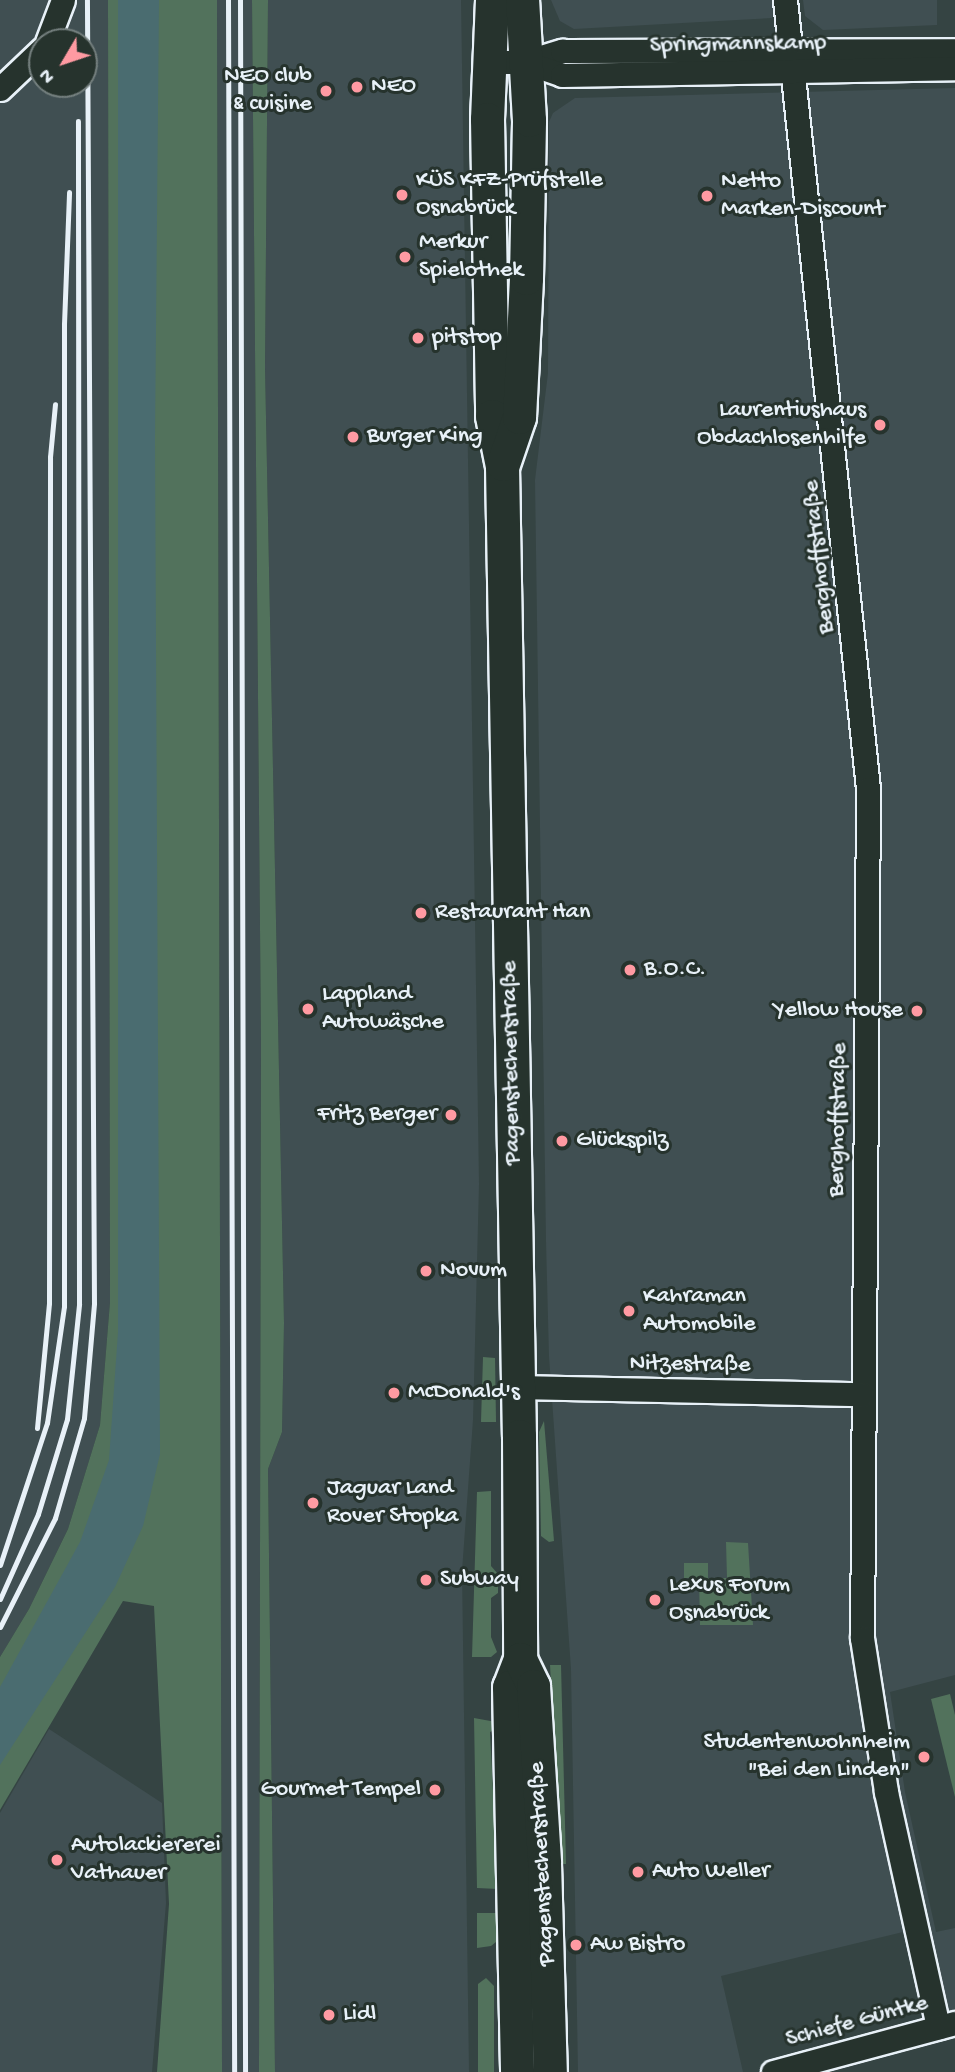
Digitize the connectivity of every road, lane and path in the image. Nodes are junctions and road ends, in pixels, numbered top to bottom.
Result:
1 (63, 0) edge
2 (492, 0) edge
3 (522, 0) edge
4 (785, 0) edge
5 (52, 28) edge
6 (955, 50) edge
7 (794, 61) junction
8 (28, 62) edge
9 (489, 62) junction
10 (525, 62) junction
11 (955, 68) edge
12 (0, 89) edge
13 (502, 466) junction
14 (517, 1387) junction
15 (862, 1394) junction
16 (520, 1660) junction
17 (946, 2025) edge
18 (517, 2072) edge
19 (550, 2072) edge
20 (773, 2072) edge

1 - 5 street
2 - 9 main road, Pagenstecherstraße
3 - 10 main road, Pagenstecherstraße
4 - 7 street, Berghoffstraße
6 - 7 street, Springmannskamp
7 - 10 street, Springmannskamp
7 - 11 street, Springmannskamp
7 - 15 street, Berghoffstraße
8 - 12 street
9 - 10 street, Springmannskamp
9 - 13 main road, Pagenstecherstraße
10 - 13 main road, Pagenstecherstraße
13 - 14 main road, Pagenstecherstraße
14 - 15 street, Nitzestraße
14 - 16 main road, Pagenstecherstraße
15 - 17 street, Berghoffstraße
16 - 18 main road, Pagenstecherstraße
16 - 19 main road, Pagenstecherstraße
17 - 20 street, Schiefe Güntke

